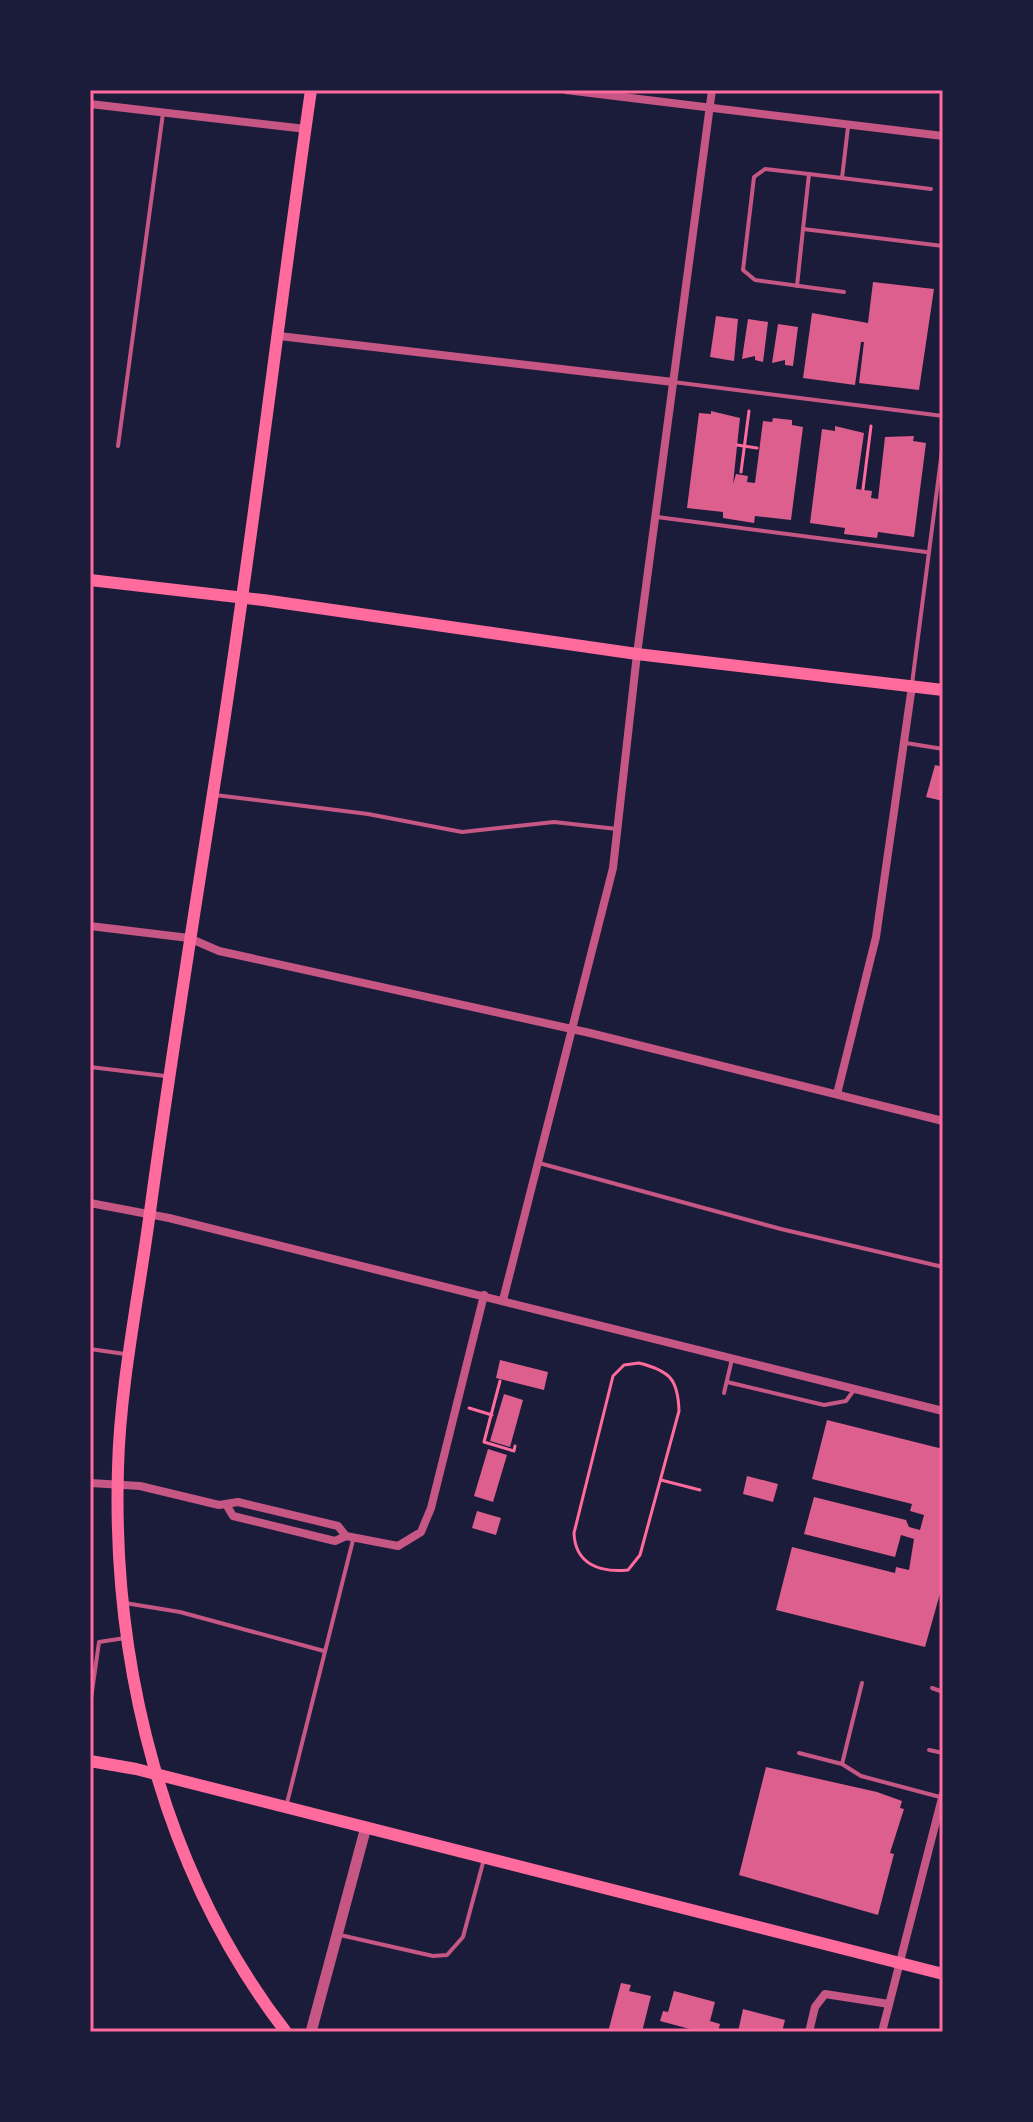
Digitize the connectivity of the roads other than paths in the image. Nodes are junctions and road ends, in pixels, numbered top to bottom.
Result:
1 (311, 90) edge
2 (566, 90) edge
3 (712, 90) edge
4 (90, 104) edge
5 (709, 108) junction
6 (163, 113) junction
7 (848, 125) junction
8 (306, 129) junction
9 (943, 136) edge
10 (809, 174) junction
11 (842, 178) junction
12 (931, 189) dead end
13 (803, 229) junction
14 (943, 246) edge
15 (797, 286) junction
16 (844, 292) dead end
17 (279, 336) junction
18 (673, 382) junction
19 (943, 416) edge
20 (943, 443) edge
21 (118, 446) dead end
22 (657, 517) junction
23 (926, 552) junction
24 (90, 580) edge
25 (241, 597) junction
26 (637, 654) junction
27 (912, 686) junction
28 (943, 690) edge
29 (904, 743) junction
30 (943, 749) edge
31 (213, 795) junction
32 (617, 829) junction
33 (90, 926) edge
34 (189, 938) junction
35 (572, 1029) junction
36 (90, 1067) edge
37 (168, 1077) junction
38 (837, 1094) junction
39 (943, 1121) edge
40 (538, 1163) junction
41 (90, 1203) edge
42 (150, 1213) junction
43 (943, 1267) edge
44 (484, 1295) junction
45 (503, 1300) junction
46 (90, 1349) edge
47 (131, 1355) junction
48 (732, 1357) junction
49 (727, 1382) junction
50 (856, 1388) junction
51 (724, 1393) dead end
52 (943, 1411) edge
53 (90, 1483) edge
54 (118, 1484) junction
55 (227, 1506) junction
56 (350, 1536) junction
57 (123, 1603) junction
58 (126, 1631) junction
59 (324, 1651) junction
60 (862, 1683) dead end
61 (932, 1688) dead end
62 (943, 1692) edge
63 (90, 1706) edge
64 (929, 1750) dead end
65 (799, 1753) dead end
66 (943, 1753) edge
67 (90, 1761) edge
68 (842, 1764) junction
69 (157, 1775) junction
70 (943, 1796) edge
71 (286, 1807) junction
72 (366, 1827) junction
73 (485, 1857) junction
74 (338, 1935) junction
75 (900, 1963) junction
76 (943, 1974) edge
77 (889, 2004) junction
78 (286, 2032) edge
79 (311, 2032) edge
80 (809, 2032) edge
81 (882, 2032) edge

1 - 8 main road
2 - 5 street
3 - 5 street
4 - 6 street
5 - 7 street
5 - 18 street
6 - 8 street
6 - 21 lane
7 - 9 street
7 - 11 lane
8 - 17 main road
10 - 11 lane
10 - 13 lane
10 - 15 lane
11 - 12 lane
13 - 14 lane
13 - 15 lane
15 - 16 lane
17 - 18 street
17 - 25 main road
18 - 19 lane
18 - 22 street
20 - 23 lane
22 - 23 lane
22 - 26 street
23 - 27 lane
24 - 25 main road
25 - 26 main road
25 - 31 main road
26 - 27 main road
26 - 32 street
27 - 28 main road
27 - 29 street
29 - 30 lane
29 - 38 street
31 - 32 lane
31 - 34 main road
32 - 35 street
33 - 34 street
34 - 35 street
34 - 37 main road
35 - 38 street
35 - 40 street
36 - 37 lane
37 - 42 main road
38 - 39 street
40 - 43 lane
40 - 45 street
41 - 42 street
42 - 44 street
42 - 47 main road
44 - 45 street
44 - 56 street
45 - 48 street
46 - 47 lane
47 - 54 main road
48 - 49 lane
48 - 50 street
49 - 50 lane
49 - 51 lane
50 - 52 street
53 - 54 street
54 - 55 street
54 - 57 main road
55 - 56 street
55 - 56 street
56 - 59 lane
57 - 58 main road
57 - 59 lane
58 - 63 lane
58 - 69 main road
59 - 71 lane
60 - 68 lane
61 - 62 lane
64 - 66 lane
65 - 68 lane
67 - 69 main road
68 - 70 lane
69 - 71 main road
69 - 78 main road
70 - 75 street
71 - 72 main road
72 - 73 main road
72 - 74 street
73 - 74 lane
73 - 75 main road
74 - 79 street
75 - 76 main road
75 - 77 street
77 - 80 street
77 - 81 street

